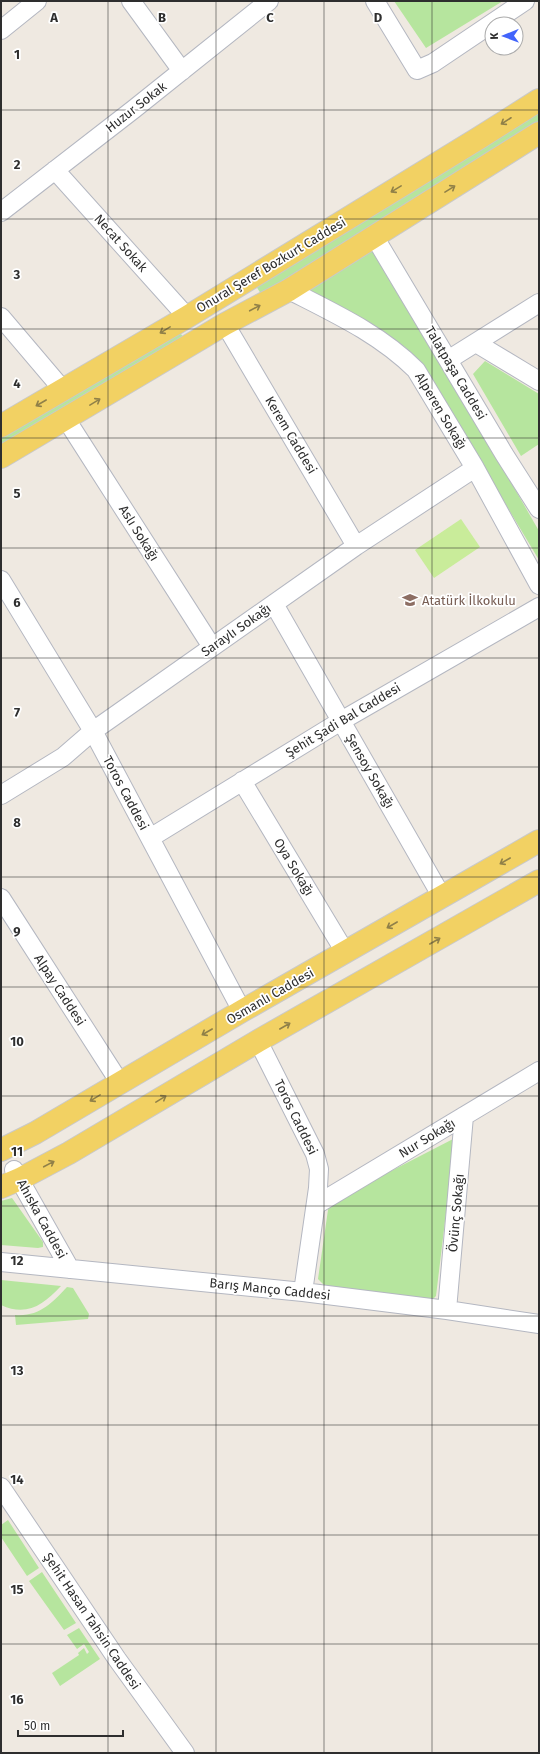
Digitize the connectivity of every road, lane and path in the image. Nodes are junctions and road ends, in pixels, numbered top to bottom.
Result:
1 (37, 1) edge
2 (131, 1) edge
3 (269, 1) edge
4 (375, 1) edge
5 (525, 1) edge
6 (1, 30) edge
7 (182, 71) junction
8 (539, 100) edge
9 (539, 133) edge
10 (55, 170) junction
11 (1, 212) edge
12 (374, 236) junction
13 (289, 290) junction
14 (539, 304) edge
15 (1, 317) edge
16 (187, 317) junction
17 (225, 324) junction
18 (476, 343) junction
19 (448, 360) junction
20 (539, 381) edge
21 (63, 390) junction
22 (66, 419) junction
23 (1, 426) edge
24 (1, 457) edge
25 (475, 468) junction
26 (539, 509) edge
27 (356, 546) junction
28 (1, 580) edge
29 (539, 585) edge
30 (274, 604) junction
31 (539, 606) edge
32 (212, 647) junction
33 (341, 720) junction
34 (93, 731) junction
35 (242, 781) junction
36 (1, 796) edge
37 (150, 838) junction
38 (539, 841) edge
39 (539, 881) edge
40 (442, 897) junction
41 (1, 898) edge
42 (345, 952) junction
43 (242, 1011) junction
44 (258, 1041) junction
45 (539, 1071) edge
46 (120, 1083) junction
47 (464, 1116) junction
48 (1, 1150) edge
49 (7, 1177) edge
50 (316, 1205) junction
51 (1, 1262) edge
52 (70, 1269) junction
53 (303, 1292) junction
54 (447, 1310) junction
55 (539, 1324) edge
56 (1, 1487) edge
57 (185, 1753) edge

1 - 6 street
2 - 7 street
3 - 7 street, Huzur Sokak
4 - 5 street
7 - 10 street, Huzur Sokak
8 -> 16 main road, Onural Şeref Bozkurt Caddesi
12 -> 9 main road, Onural Şeref Bozkurt Caddesi
10 - 11 street, Huzur Sokak
10 - 16 street, Necat Sokak
12 - 13 main road, Onural Şeref Bozkurt Caddesi
12 - 19 street, Talatpaşa Caddesi
17 -> 13 main road, Onural Şeref Bozkurt Caddesi
13 - 25 street, Alperen Sokağı
14 - 18 street
15 - 21 street
16 -> 21 main road, Onural Şeref Bozkurt Caddesi
22 -> 17 main road, Onural Şeref Bozkurt Caddesi
17 - 27 street, Kerem Caddesi
18 - 19 street
18 - 20 street
19 - 26 street, Talatpaşa Caddesi
21 -> 23 main road, Onural Şeref Bozkurt Caddesi
22 - 24 main road, Onural Şeref Bozkurt Caddesi
22 - 32 street, Aslı Sokağı
25 - 27 street, Saraylı Sokağı
25 - 29 street, Alperen Sokağı
27 - 30 street, Saraylı Sokağı
28 - 34 street, Toros Caddesi
30 - 32 street, Saraylı Sokağı
30 - 33 street, Şensoy Sokağı
31 - 33 street, Şehit Şadi Bal Caddesi
32 - 34 street, Saraylı Sokağı
33 - 35 street, Şehit Şadi Bal Caddesi
33 - 40 street, Şensoy Sokağı
34 - 36 street, Saraylı Sokağı
34 - 37 street, Toros Caddesi
35 - 37 street, Şehit Şadi Bal Caddesi
35 - 42 street, Oya Sokağı
37 - 43 street, Toros Caddesi
38 -> 40 main road, Osmanlı Caddesi
44 -> 39 main road
40 -> 42 main road, Osmanlı Caddesi
41 - 46 street, Alpay Caddesi
42 - 43 main road, Osmanlı Caddesi
43 -> 46 main road, Osmanlı Caddesi
49 -> 44 main road
44 - 50 street, Toros Caddesi
45 - 47 street, Nur Sokağı
46 -> 48 main road, Osmanlı Caddesi
47 - 50 street, Nur Sokağı
47 - 54 street, Övünç Sokağı
49 - 52 street, Ahıska Caddesi
50 - 53 street, Toros Caddesi
51 - 52 street, Barış Manço Caddesi
52 - 53 street, Barış Manço Caddesi
53 - 54 street, Barış Manço Caddesi
54 - 55 street, Barış Manço Caddesi
56 - 57 street, Şehit Hasan Tahsin Caddesi

